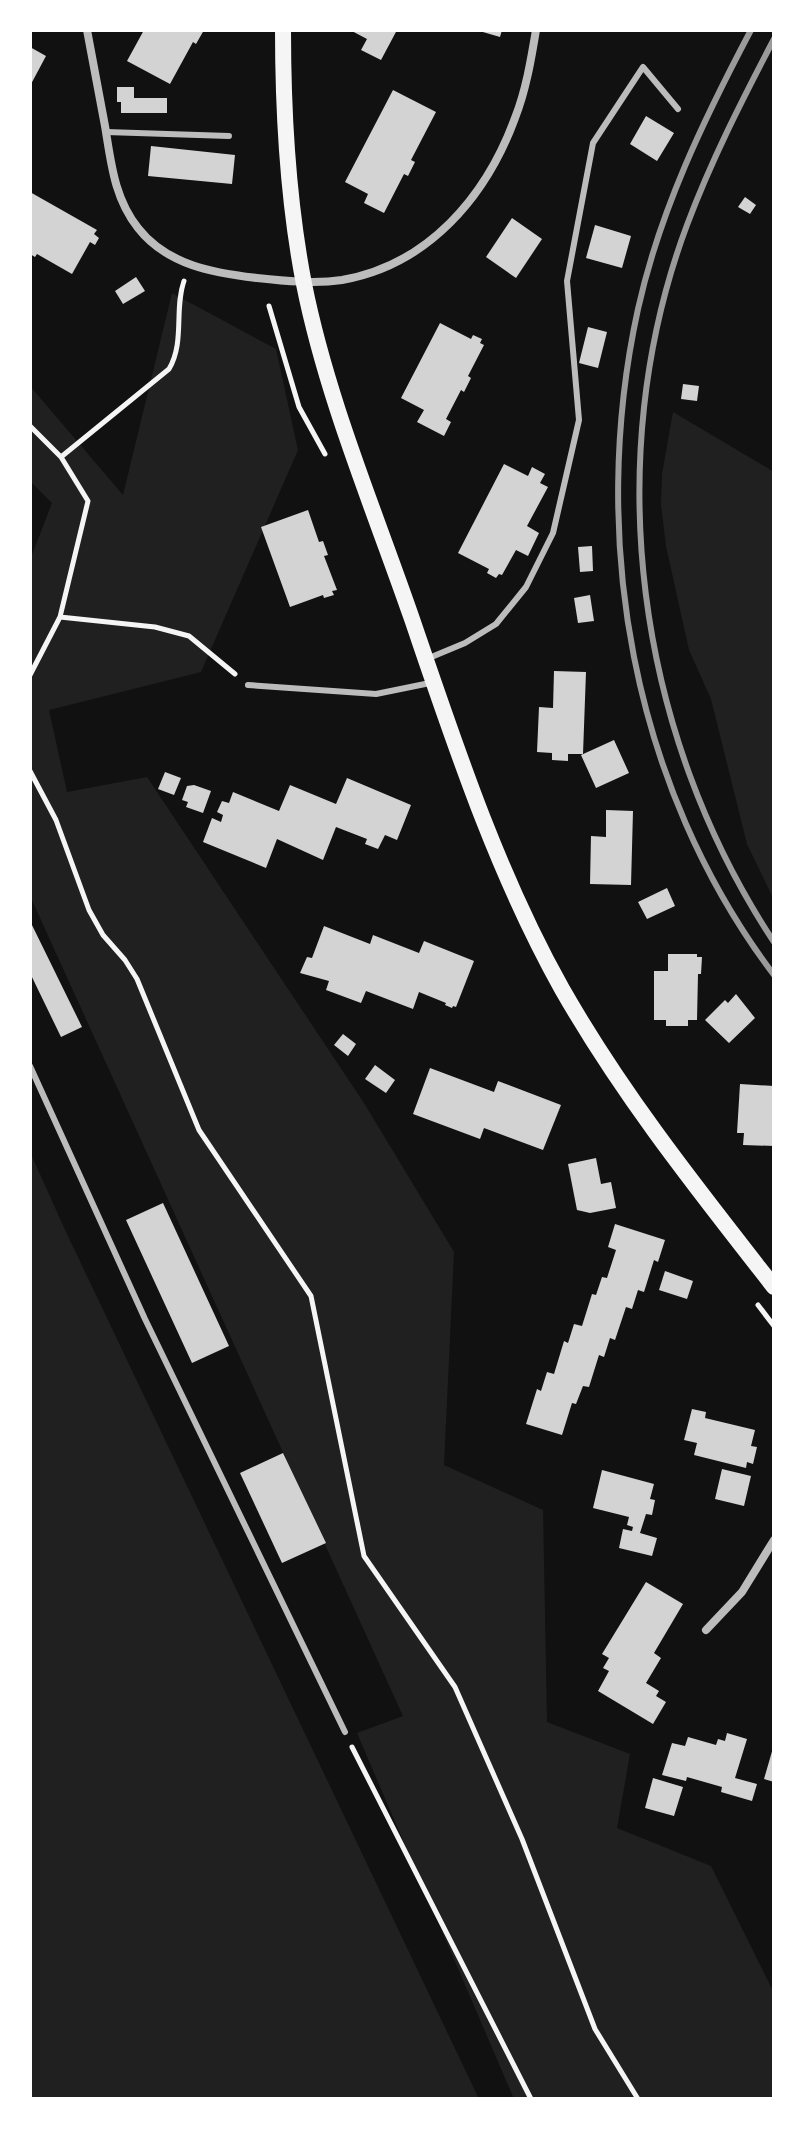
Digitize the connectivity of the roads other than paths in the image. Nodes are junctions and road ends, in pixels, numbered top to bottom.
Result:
1 (87, 30) edge
2 (283, 30) edge
3 (536, 30) edge
4 (678, 109) dead end
5 (106, 132) junction
6 (229, 136) dead end
7 (303, 281) junction
8 (425, 659) junction
9 (433, 682) junction
10 (248, 685) road end
11 (30, 1066) edge
12 (774, 1287) edge
13 (774, 1540) edge
14 (706, 1630) dead end
15 (345, 1732) road end

1 - 5 street
2 - 7 main road
3 - 7 street
4 - 8 lane
5 - 6 lane
5 - 7 street
7 - 8 main road
8 - 9 main road
9 - 10 lane
9 - 12 main road
11 - 15 lane
13 - 14 street

